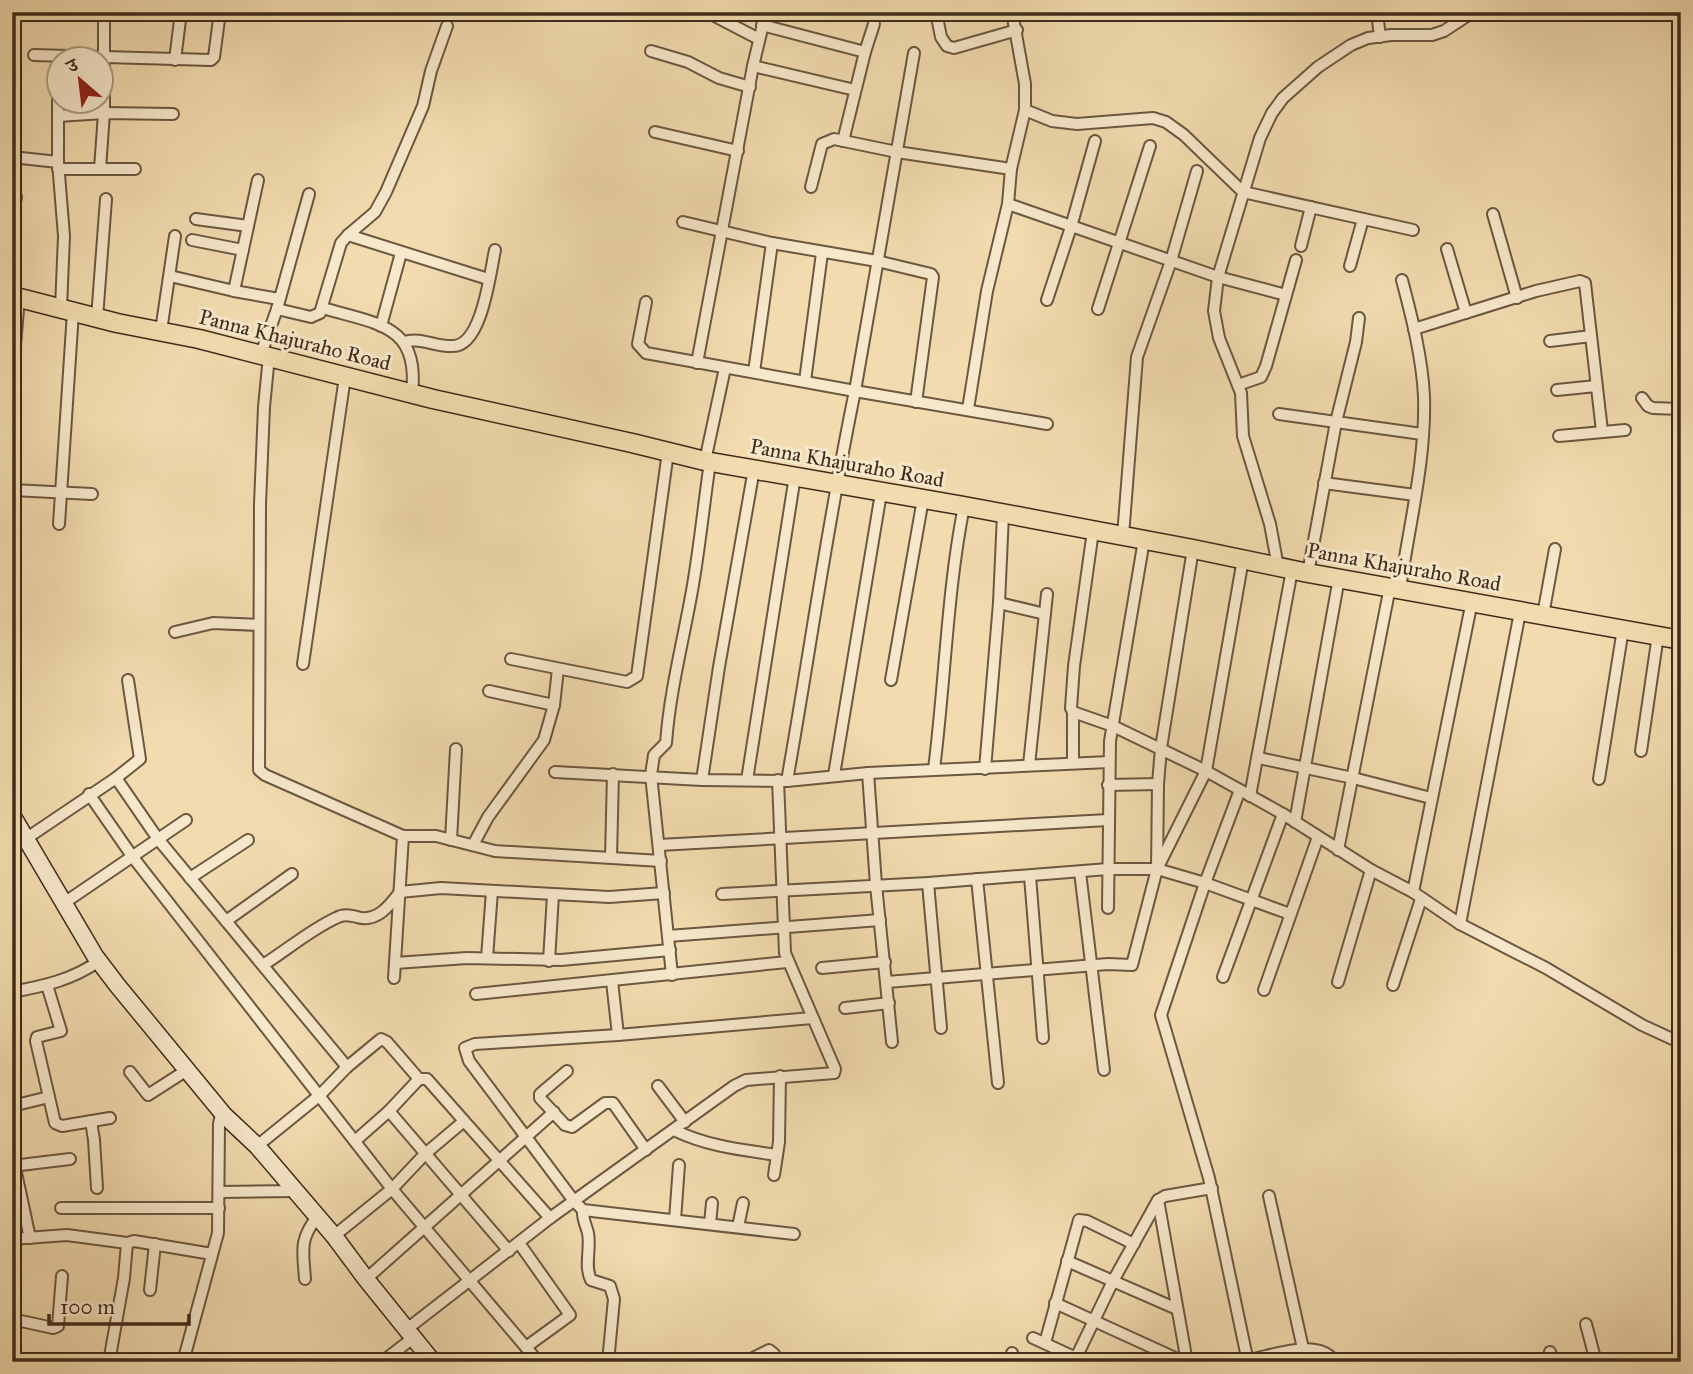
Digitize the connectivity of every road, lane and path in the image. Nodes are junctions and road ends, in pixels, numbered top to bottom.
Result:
1 (104, 12) edge
2 (181, 12) edge
3 (220, 12) edge
4 (707, 12) edge
5 (766, 12) edge
6 (936, 12) edge
7 (1012, 12) edge
8 (1377, 12) edge
9 (1473, 12) edge
10 (874, 24) dead end
11 (762, 25) junction
12 (447, 26) dead end
13 (1017, 30) junction
14 (1380, 37) junction
15 (759, 39) junction
16 (104, 46) edge
17 (651, 51) dead end
18 (865, 52) junction
19 (914, 53) dead end
20 (34, 55) dead end
21 (46, 56) edge
22 (116, 58) edge
23 (175, 60) junction
24 (753, 66) junction
25 (750, 87) junction
26 (855, 90) junction
27 (1025, 110) junction
28 (116, 113) edge
29 (173, 114) dead end
30 (58, 116) edge
31 (104, 116) edge
32 (655, 132) dead end
33 (843, 141) junction
34 (1095, 141) dead end
35 (1150, 146) dead end
36 (738, 151) junction
37 (897, 152) junction
38 (12, 157) edge
39 (58, 165) junction
40 (100, 169) junction
41 (135, 169) dead end
42 (1012, 169) junction
43 (1197, 171) dead end
44 (258, 180) dead end
45 (811, 187) dead end
46 (1243, 192) junction
47 (12, 194) edge
48 (309, 194) dead end
49 (106, 199) dead end
50 (1008, 205) junction
51 (1311, 207) junction
52 (1493, 214) dead end
53 (12, 218) edge
54 (196, 219) dead end
55 (1363, 219) junction
56 (683, 222) dead end
57 (248, 226) junction
58 (1071, 227) junction
59 (724, 230) junction
60 (1413, 230) dead end
61 (348, 235) junction
62 (176, 236) dead end
63 (192, 240) dead end
64 (772, 243) junction
65 (1117, 243) junction
66 (1301, 246) dead end
67 (1447, 249) dead end
68 (243, 250) junction
69 (495, 250) dead end
70 (401, 253) junction
71 (822, 253) junction
72 (1296, 260) dead end
73 (877, 261) junction
74 (1171, 261) junction
75 (1350, 266) dead end
76 (170, 276) junction
77 (1218, 277) junction
78 (488, 279) junction
79 (1402, 280) dead end
80 (234, 291) junction
81 (1286, 295) junction
82 (15, 297) edge
83 (1517, 298) junction
84 (1047, 300) dead end
85 (646, 302) dead end
86 (278, 304) junction
87 (323, 308) junction
88 (1098, 309) dead end
89 (67, 310) junction
90 (1466, 313) junction
91 (97, 318) junction
92 (1359, 318) dead end
93 (381, 326) junction
94 (1414, 329) junction
95 (161, 331) junction
96 (1591, 336) junction
97 (1550, 341) dead end
98 (404, 342) junction
99 (265, 355) junction
100 (698, 363) junction
101 (725, 368) junction
102 (754, 372) junction
103 (345, 377) junction
104 (805, 381) junction
105 (12, 383) edge
106 (1238, 386) junction
107 (1597, 386) junction
108 (1557, 390) dead end
109 (855, 391) junction
110 (412, 393) junction
111 (1642, 398) dead end
112 (916, 402) junction
113 (968, 409) junction
114 (1681, 409) edge
115 (1279, 414) dead end
116 (1336, 422) junction
117 (1047, 424) dead end
118 (1625, 430) dead end
119 (1602, 431) junction
120 (1422, 434) junction
121 (1559, 436) dead end
122 (668, 452) junction
123 (708, 461) junction
124 (754, 469) junction
125 (795, 476) junction
126 (1324, 483) junction
127 (835, 484) junction
128 (12, 490) edge
129 (61, 492) junction
130 (881, 493) junction
131 (92, 494) dead end
132 (1415, 495) junction
133 (923, 499) junction
134 (964, 506) junction
135 (1003, 514) junction
136 (59, 524) dead end
137 (1093, 531) junction
138 (1124, 536) junction
139 (1144, 540) junction
140 (1193, 549) junction
141 (1555, 549) dead end
142 (1243, 559) junction
143 (1292, 570) junction
144 (1339, 578) junction
145 (1395, 588) junction
146 (1047, 594) dead end
147 (1472, 601) junction
148 (999, 603) junction
149 (1520, 612) junction
150 (1045, 614) junction
151 (1543, 615) junction
152 (260, 625) junction
153 (1623, 629) junction
154 (175, 632) dead end
155 (1658, 635) junction
156 (1681, 640) edge
157 (511, 659) dead end
158 (303, 664) dead end
159 (558, 669) junction
160 (128, 680) dead end
161 (891, 680) dead end
162 (489, 691) dead end
163 (554, 705) junction
164 (1073, 712) junction
165 (1113, 726) junction
166 (1161, 748) junction
167 (456, 749) dead end
168 (1641, 751) dead end
169 (1259, 758) junction
170 (1109, 762) junction
171 (1073, 763) junction
172 (1029, 765) junction
173 (1305, 768) junction
174 (934, 769) junction
175 (985, 769) junction
176 (1206, 771) junction
177 (555, 772) dead end
178 (867, 773) junction
179 (613, 774) junction
180 (651, 775) junction
181 (834, 775) junction
182 (116, 778) junction
183 (1353, 778) junction
184 (1599, 779) dead end
185 (702, 780) junction
186 (747, 780) junction
187 (782, 780) junction
188 (1158, 784) junction
189 (1108, 786) junction
190 (1240, 790) junction
191 (89, 794) junction
192 (1250, 796) junction
193 (1431, 798) junction
194 (1283, 814) junction
195 (12, 815) edge
196 (186, 820) dead end
197 (1108, 820) junction
198 (1295, 822) junction
199 (872, 833) junction
200 (403, 836) junction
201 (1318, 837) junction
202 (27, 838) junction
203 (158, 839) junction
204 (248, 839) dead end
205 (780, 839) junction
206 (452, 840) junction
207 (473, 845) junction
208 (659, 845) junction
209 (1338, 850) junction
210 (132, 856) junction
211 (611, 858) junction
212 (660, 860) junction
213 (1108, 869) junction
214 (1157, 869) junction
215 (1371, 870) junction
216 (1080, 872) junction
217 (292, 874) dead end
218 (1030, 876) junction
219 (190, 878) junction
220 (976, 879) junction
221 (928, 883) junction
222 (1205, 883) junction
223 (876, 885) junction
224 (782, 890) junction
225 (492, 891) junction
226 (400, 892) junction
227 (664, 893) junction
228 (722, 894) dead end
229 (552, 895) junction
230 (1417, 895) junction
231 (1251, 899) junction
232 (64, 903) junction
233 (1108, 908) dead end
234 (1290, 914) junction
235 (880, 920) junction
236 (226, 921) junction
237 (1460, 924) junction
238 (783, 927) junction
239 (668, 936) junction
240 (670, 950) junction
241 (487, 958) junction
242 (99, 961) junction
243 (549, 961) junction
244 (788, 962) junction
245 (885, 962) junction
246 (395, 963) junction
247 (263, 965) junction
248 (1090, 966) junction
249 (822, 968) dead end
250 (1038, 971) junction
251 (986, 974) junction
252 (672, 975) junction
253 (1223, 977) dead end
254 (394, 978) dead end
255 (937, 978) junction
256 (612, 981) junction
257 (887, 982) junction
258 (1338, 982) dead end
259 (47, 985) junction
260 (1393, 985) dead end
261 (1264, 990) dead end
262 (12, 992) edge
263 (476, 994) dead end
264 (889, 1003) junction
265 (845, 1008) dead end
266 (812, 1018) junction
267 (941, 1028) dead end
268 (618, 1035) junction
269 (1043, 1038) dead end
270 (892, 1042) dead end
271 (1681, 1043) edge
272 (347, 1067) junction
273 (187, 1070) junction
274 (1104, 1070) dead end
275 (567, 1071) dead end
276 (130, 1072) dead end
277 (780, 1076) junction
278 (419, 1079) junction
279 (998, 1083) dead end
280 (658, 1086) dead end
281 (320, 1095) junction
282 (49, 1097) junction
283 (12, 1106) edge
284 (389, 1111) junction
285 (554, 1112) junction
286 (224, 1115) junction
287 (110, 1118) dead end
288 (91, 1121) junction
289 (464, 1121) junction
290 (685, 1122) junction
291 (674, 1130) junction
292 (526, 1135) junction
293 (355, 1141) junction
294 (257, 1146) junction
295 (646, 1150) junction
296 (425, 1154) junction
297 (777, 1155) junction
298 (70, 1159) dead end
299 (498, 1160) junction
300 (13, 1162) edge
301 (679, 1165) dead end
302 (774, 1175) dead end
303 (97, 1188) dead end
304 (1212, 1188) junction
305 (392, 1189) junction
306 (296, 1191) junction
307 (220, 1192) junction
308 (460, 1193) junction
309 (1269, 1196) dead end
310 (1158, 1200) junction
311 (574, 1201) junction
312 (712, 1203) dead end
313 (743, 1203) dead end
314 (61, 1208) dead end
315 (219, 1208) junction
316 (583, 1210) junction
317 (317, 1217) junction
318 (550, 1218) junction
319 (675, 1220) junction
320 (710, 1224) junction
321 (423, 1227) junction
322 (738, 1227) junction
323 (794, 1234) dead end
324 (334, 1236) junction
325 (30, 1238) junction
326 (12, 1239) edge
327 (127, 1243) junction
328 (519, 1243) junction
329 (155, 1244) junction
330 (1134, 1244) junction
331 (509, 1251) junction
332 (212, 1254) junction
333 (1067, 1261) junction
334 (62, 1276) dead end
335 (305, 1279) dead end
336 (366, 1279) junction
337 (469, 1280) junction
338 (1113, 1281) junction
339 (150, 1290) dead end
340 (1055, 1303) junction
341 (1177, 1309) junction
342 (12, 1320) edge
343 (1093, 1321) junction
344 (1586, 1324) dead end
345 (410, 1334) junction
346 (1033, 1338) dead end
347 (1045, 1343) junction
348 (526, 1347) junction
349 (1304, 1349) junction
350 (535, 1358) dead end
351 (1079, 1360) edge
352 (1248, 1361) edge
353 (109, 1362) edge
354 (183, 1362) edge
355 (382, 1362) edge
356 (433, 1362) edge
357 (608, 1362) edge
358 (745, 1362) edge
359 (774, 1362) edge
360 (1186, 1362) edge
361 (1306, 1362) edge
362 (1335, 1362) edge
363 (1596, 1362) edge

1 - 16 street
2 - 23 street
3 - 23 street
4 - 15 street
5 - 11 street
6 - 13 street
7 - 13 street
8 - 14 street
9 - 14 street
10 - 18 street
11 - 15 street
11 - 18 street
12 - 61 street
13 - 27 street
14 - 46 street
15 - 24 street
17 - 25 street
18 - 26 street
19 - 37 street
20 - 21 street
22 - 23 street
24 - 25 street
24 - 26 street
25 - 36 street
26 - 33 street
27 - 42 street
27 - 46 street
28 - 29 street
30 - 39 street
31 - 40 street
32 - 36 street
33 - 37 street
33 - 45 street
34 - 58 street
35 - 65 street
36 - 59 street
37 - 42 street
37 - 73 street
38 - 39 street
39 - 40 street
39 - 89 street
40 - 41 street
42 - 50 street
43 - 74 street
44 - 57 street
46 - 51 street
46 - 77 street
47 - 53 street
48 - 86 street
49 - 91 street
50 - 58 street
50 - 113 street
51 - 55 street
51 - 66 street
52 - 83 street
54 - 57 street
55 - 60 street
55 - 75 street
56 - 59 street
57 - 68 street
58 - 65 street
58 - 84 street
59 - 64 street
59 - 100 street
61 - 70 street
61 - 87 street
62 - 76 street
63 - 68 street
64 - 71 street
64 - 102 street
65 - 74 street
65 - 88 street
67 - 90 street
68 - 80 street
69 - 78 street
70 - 78 street
70 - 93 street
71 - 73 street
71 - 104 street
72 - 81 street
73 - 109 street
73 - 112 street
74 - 77 street
74 - 138 street
76 - 80 street
76 - 95 street
77 - 81 street
77 - 106 street
78 - 98 street
79 - 94 street
80 - 86 street
81 - 106 street
82 - 89 main road, Panna Khajuraho Road
82 - 105 street
83 - 90 street
83 - 96 street
85 - 100 street
86 - 87 street
86 - 99 street
87 - 93 street
89 - 91 main road, Panna Khajuraho Road
89 - 129 street
90 - 94 street
91 - 95 main road, Panna Khajuraho Road
92 - 116 street
93 - 98 street
94 - 120 street
95 - 99 main road, Panna Khajuraho Road
96 - 97 street
96 - 107 street
98 - 110 street
99 - 103 main road, Panna Khajuraho Road
99 - 152 street
100 - 101 street
101 - 102 street
101 - 123 street
102 - 104 street
103 - 110 main road, Panna Khajuraho Road
103 - 158 street
104 - 109 street
106 - 143 street
107 - 108 street
107 - 119 street
109 - 112 street
109 - 127 street
110 - 122 main road, Panna Khajuraho Road
111 - 114 street
112 - 113 street
113 - 117 street
115 - 116 street
116 - 120 street
116 - 126 street
118 - 119 street
119 - 121 street
120 - 132 street
122 - 123 main road, Panna Khajuraho Road
122 - 159 street
123 - 124 main road, Panna Khajuraho Road
123 - 180 street
124 - 125 main road, Panna Khajuraho Road
124 - 185 street
125 - 127 main road, Panna Khajuraho Road
125 - 186 street
126 - 132 street
126 - 143 street
127 - 130 main road, Panna Khajuraho Road
127 - 187 street
128 - 129 street
129 - 131 street
129 - 136 street
130 - 133 main road, Panna Khajuraho Road
130 - 181 street
132 - 145 street
133 - 134 main road, Panna Khajuraho Road
133 - 161 street
134 - 135 main road, Panna Khajuraho Road
134 - 174 street
135 - 137 main road, Panna Khajuraho Road
135 - 148 street
137 - 138 main road, Panna Khajuraho Road
137 - 164 street
138 - 139 main road, Panna Khajuraho Road
139 - 140 main road, Panna Khajuraho Road
139 - 165 street
140 - 142 main road, Panna Khajuraho Road
140 - 166 street
141 - 151 street
142 - 143 main road, Panna Khajuraho Road
142 - 176 street
143 - 144 main road, Panna Khajuraho Road
143 - 169 street
144 - 145 main road, Panna Khajuraho Road
144 - 173 street
145 - 147 main road, Panna Khajuraho Road
145 - 183 street
146 - 150 street
147 - 149 main road, Panna Khajuraho Road
147 - 193 street
148 - 150 street
148 - 175 street
149 - 151 main road, Panna Khajuraho Road
149 - 237 street
150 - 172 street
151 - 153 main road, Panna Khajuraho Road
152 - 154 street
152 - 200 street
153 - 155 main road, Panna Khajuraho Road
153 - 184 street
155 - 156 main road, Panna Khajuraho Road
155 - 168 street
157 - 159 street
159 - 163 street
160 - 182 street
162 - 163 street
163 - 207 street
164 - 165 street
164 - 171 street
165 - 166 street
165 - 170 street
166 - 176 street
166 - 188 street
167 - 206 street
169 - 173 street
169 - 192 street
170 - 171 street
170 - 189 street
171 - 172 street
172 - 175 street
173 - 183 street
173 - 198 street
174 - 175 street
174 - 178 street
176 - 190 street
176 - 214 street
177 - 179 street
178 - 181 street
178 - 199 street
179 - 180 street
179 - 211 street
180 - 185 street
180 - 208 street
181 - 187 street
182 - 191 street
182 - 203 street
183 - 193 street
183 - 209 street
185 - 186 street
186 - 187 street
187 - 205 street
188 - 189 street
188 - 214 street
189 - 197 street
190 - 192 street
190 - 222 street
191 - 202 street
191 - 210 street
192 - 194 street
193 - 230 street
194 - 198 street
194 - 231 street
195 - 202 main road
196 - 203 street
197 - 199 street
197 - 213 street
198 - 201 street
199 - 205 street
199 - 223 street
200 - 206 street
200 - 226 street
201 - 209 street
201 - 234 street
202 - 232 main road
203 - 210 street
203 - 219 street
204 - 219 street
205 - 208 street
205 - 224 street
206 - 207 street
207 - 211 street
208 - 212 street
209 - 215 street
210 - 232 street
210 - 281 street
211 - 212 street
212 - 227 street
213 - 214 street
213 - 216 street
213 - 233 street
214 - 222 street
214 - 248 street
215 - 230 street
215 - 258 street
216 - 218 street
216 - 248 street
217 - 236 street
218 - 220 street
218 - 250 street
219 - 236 street
220 - 221 street
220 - 251 street
221 - 223 street
221 - 255 street
222 - 231 street
222 - 304 street
223 - 224 street
223 - 235 street
224 - 228 street
224 - 238 street
225 - 226 street
225 - 229 street
225 - 241 street
226 - 246 street
226 - 247 street
227 - 229 street
227 - 239 street
229 - 243 street
230 - 237 street
230 - 260 street
231 - 234 street
231 - 253 street
232 - 242 main road
234 - 261 street
235 - 238 street
235 - 245 street
236 - 247 street
237 - 271 street
238 - 239 street
238 - 244 street
239 - 240 street
240 - 243 street
240 - 252 street
241 - 243 street
241 - 246 street
242 - 259 street
242 - 273 main road
244 - 252 street
244 - 266 street
245 - 249 street
245 - 257 street
246 - 254 street
247 - 272 street
248 - 250 street
248 - 274 street
250 - 251 street
250 - 269 street
251 - 255 street
251 - 279 street
252 - 256 street
255 - 257 street
255 - 267 street
256 - 263 street
256 - 268 street
257 - 264 street
259 - 262 street
259 - 282 street
264 - 265 street
264 - 270 street
266 - 268 street
266 - 277 street
268 - 292 street
272 - 278 street
272 - 281 street
273 - 276 street
273 - 286 main road
275 - 285 street
277 - 290 street
277 - 297 street
278 - 284 street
278 - 289 street
280 - 290 street
281 - 293 street
281 - 294 street
282 - 283 street
282 - 288 street
284 - 293 street
284 - 296 street
285 - 292 street
285 - 295 street
286 - 294 main road
286 - 307 street
287 - 288 street
288 - 303 street
289 - 296 street
289 - 299 street
290 - 291 street
291 - 295 street
291 - 297 street
292 - 299 street
292 - 311 street
293 - 305 street
294 - 306 main road
295 - 311 street
296 - 305 street
296 - 308 street
297 - 302 street
298 - 300 street
299 - 308 street
299 - 318 street
300 - 325 street
301 - 319 street
304 - 310 street
304 - 352 street
305 - 321 street
305 - 324 street
306 - 307 street
306 - 317 main road
307 - 315 street
308 - 321 street
308 - 331 street
309 - 349 street
310 - 330 street
310 - 341 street
311 - 316 street
311 - 318 street
312 - 320 street
313 - 322 street
314 - 315 street
315 - 332 street
316 - 319 street
316 - 357 street
317 - 324 main road
317 - 335 street
318 - 328 street
319 - 320 street
320 - 322 street
321 - 336 street
321 - 337 street
322 - 323 street
324 - 336 main road
325 - 326 street
325 - 327 street
327 - 329 street
327 - 353 street
328 - 331 street
328 - 348 street
329 - 332 street
329 - 339 street
330 - 333 street
330 - 338 street
331 - 337 street
332 - 354 street
333 - 338 street
333 - 340 street
334 - 342 street
336 - 345 main road
337 - 345 street
337 - 348 street
338 - 341 street
338 - 343 street
340 - 343 street
340 - 347 street
341 - 360 street
343 - 351 street
343 - 360 street
344 - 363 street
345 - 355 street
345 - 356 main road
346 - 347 street
347 - 351 street
348 - 350 street
349 - 352 street
349 - 361 street
349 - 362 street
358 - 359 street

